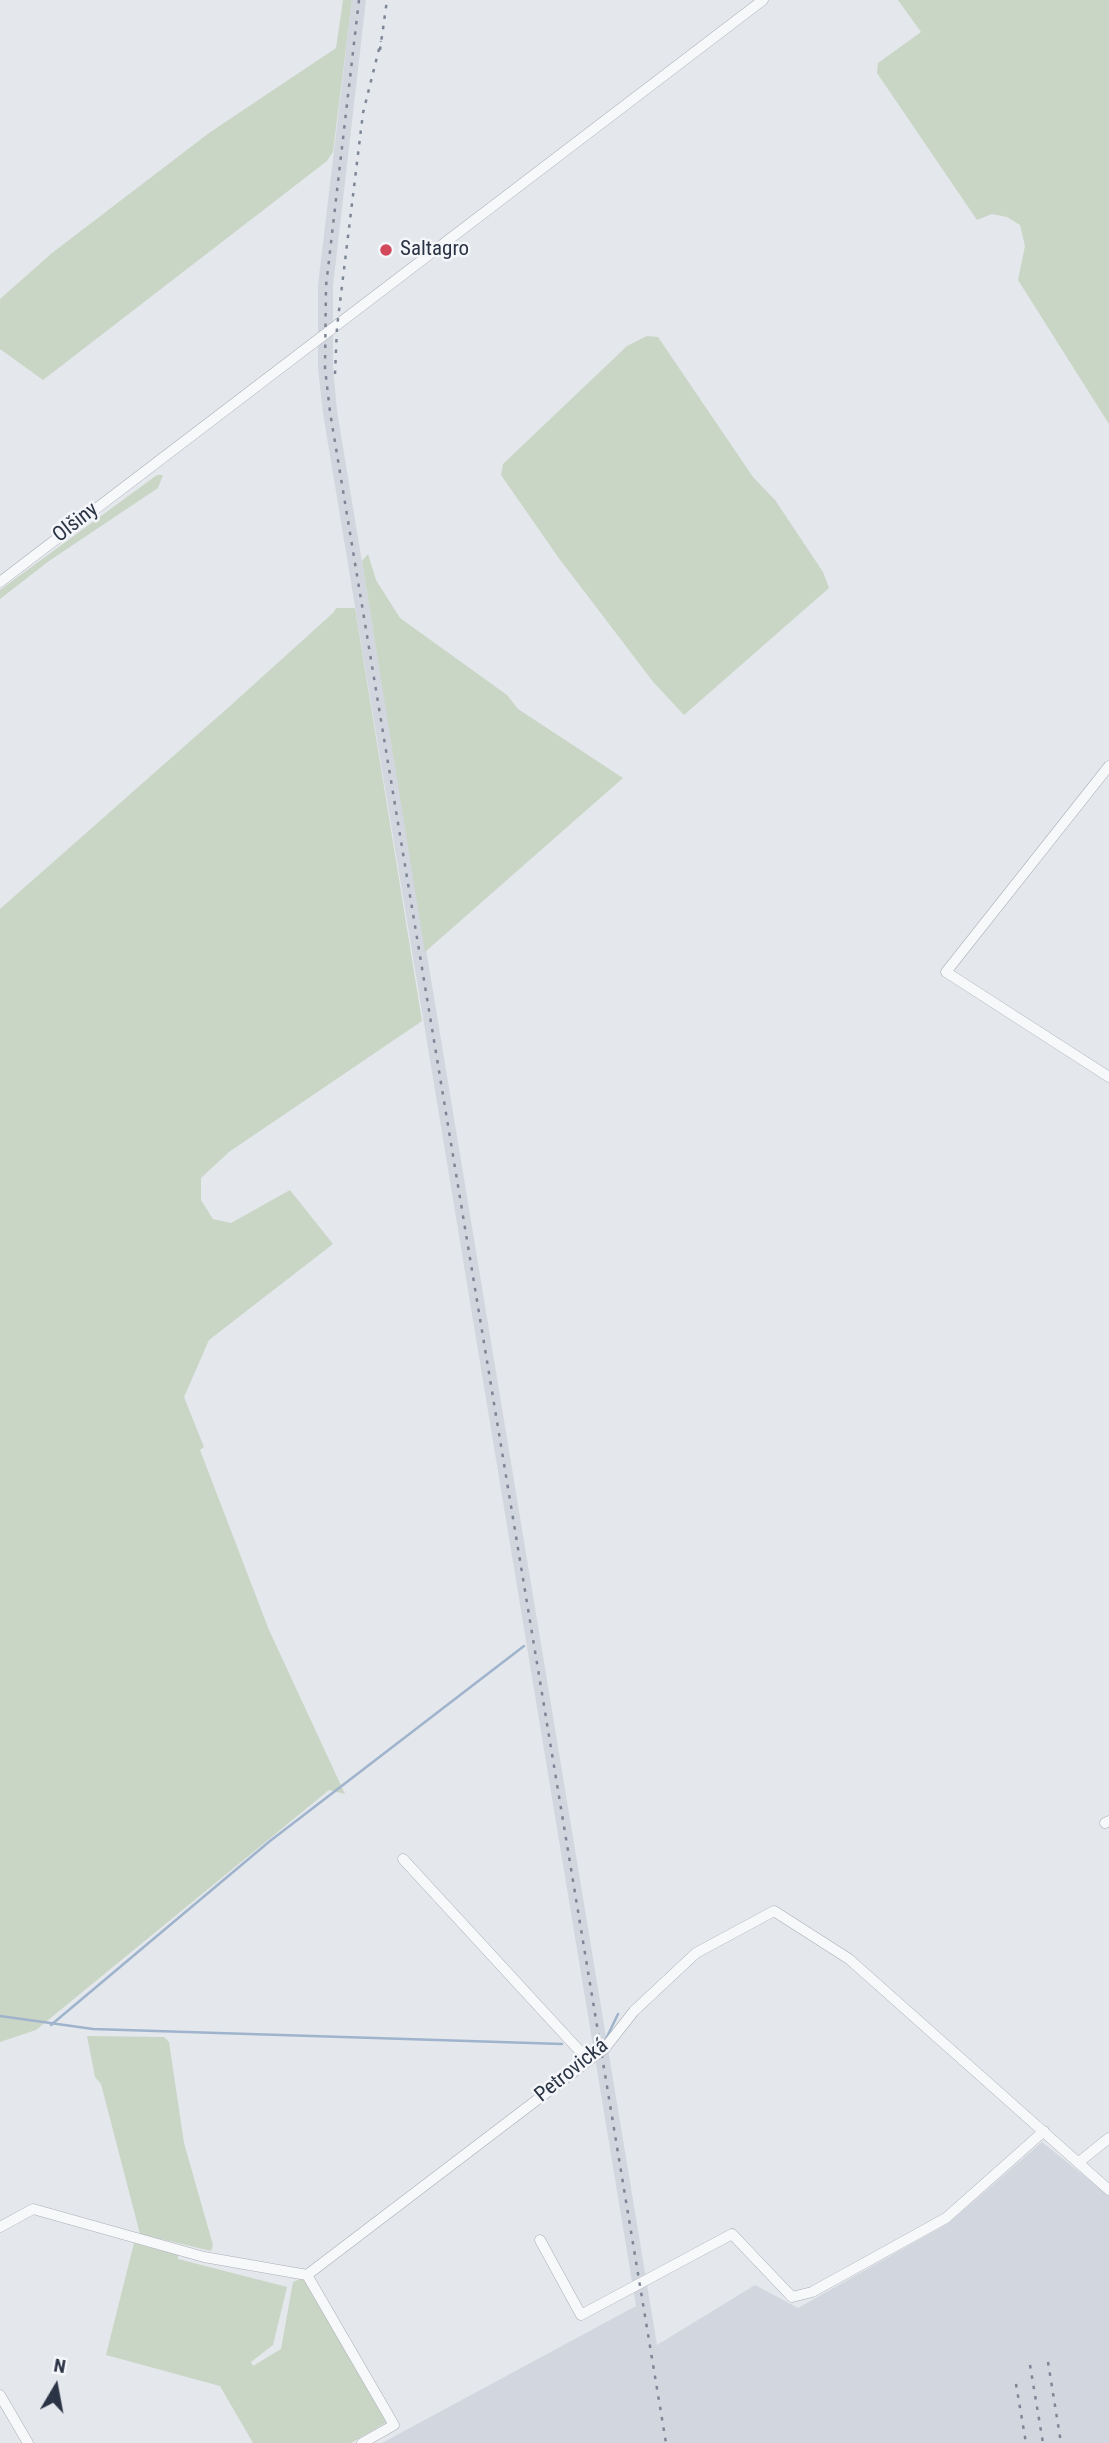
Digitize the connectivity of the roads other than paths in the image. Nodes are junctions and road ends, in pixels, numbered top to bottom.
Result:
1 (763, 0) edge
2 (0, 582) edge
3 (1109, 766) edge
4 (1109, 1077) edge
5 (403, 1859) dead end
6 (588, 2060) junction
7 (1044, 2131) junction
8 (1109, 2138) edge
9 (1079, 2162) junction
10 (1109, 2190) edge
11 (0, 2227) edge
12 (540, 2240) dead end
13 (307, 2275) junction
14 (0, 2395) edge
15 (28, 2443) edge
16 (362, 2443) edge

1 - 2 street, Olšiny
3 - 4 street
5 - 6 street
6 - 7 street, Petrovická
6 - 13 street, Petrovická
7 - 9 street, Petrovická
7 - 12 street
8 - 9 street
9 - 10 street, Petrovická
11 - 13 street
13 - 16 street
14 - 15 street

